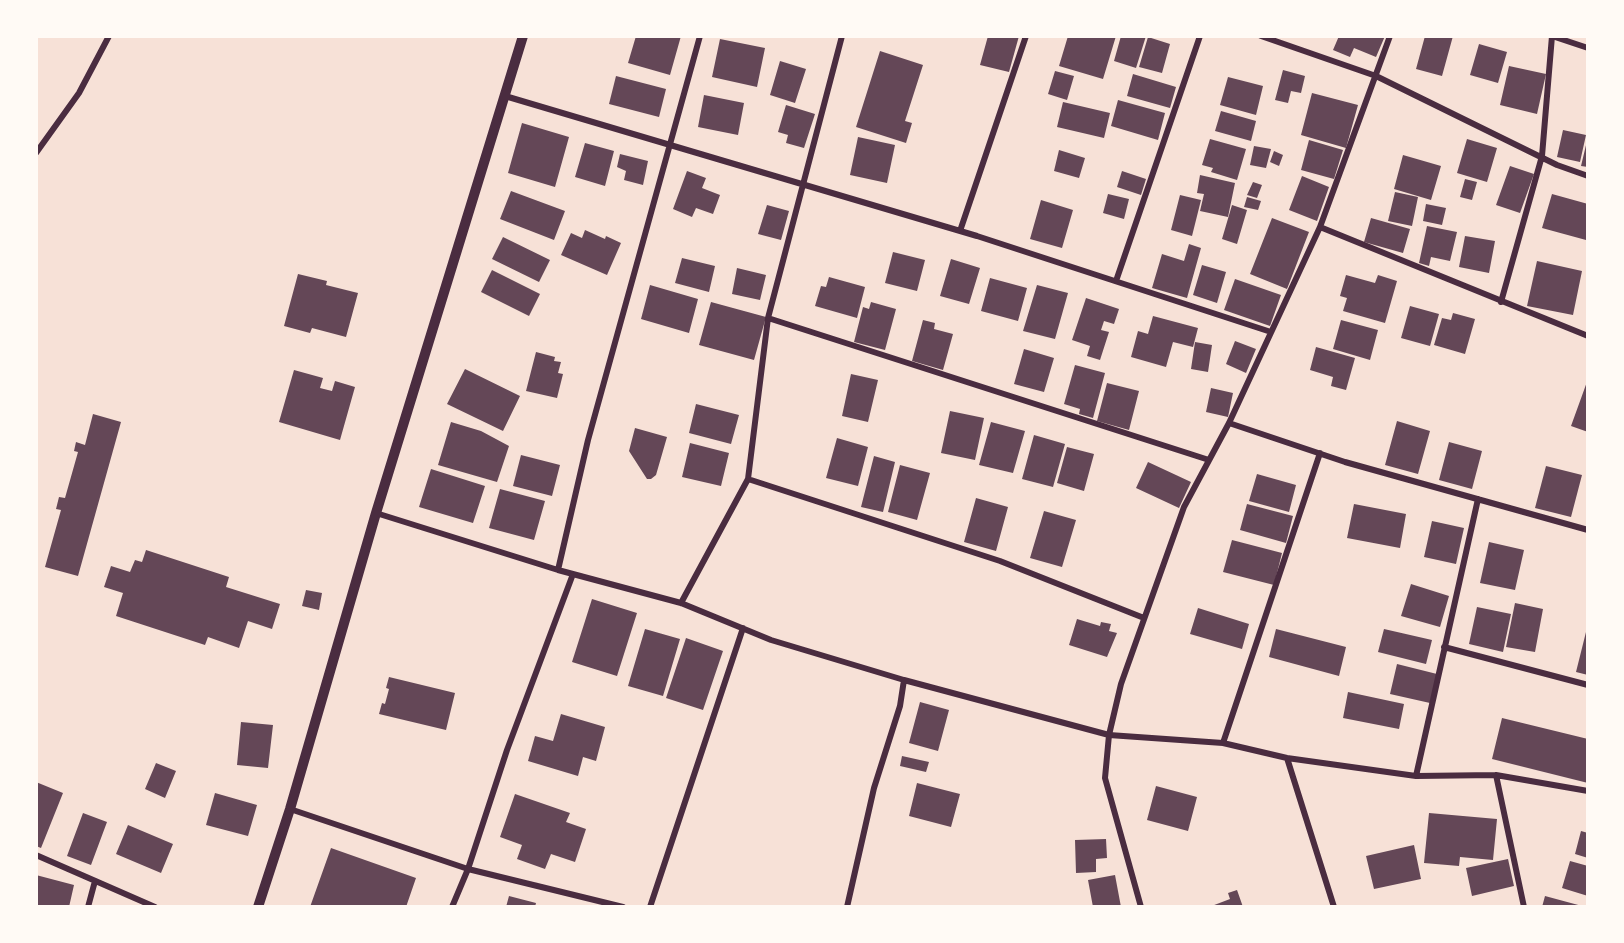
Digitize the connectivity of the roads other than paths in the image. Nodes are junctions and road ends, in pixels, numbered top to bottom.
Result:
1 (109, 36) edge
2 (523, 36) edge
3 (700, 36) edge
4 (842, 36) edge
5 (1026, 36) edge
6 (1200, 36) edge
7 (1261, 36) edge
8 (1390, 36) edge
9 (1552, 36) edge
10 (1588, 48) edge
11 (1376, 76) junction
12 (505, 96) junction
13 (670, 146) junction
14 (36, 153) edge
15 (1542, 156) junction
16 (1588, 176) edge
17 (802, 184) junction
18 (1320, 227) junction
19 (960, 231) junction
20 (1116, 281) junction
21 (1501, 302) junction
22 (768, 318) junction
23 (1271, 332) junction
24 (1588, 336) edge
25 (1229, 423) junction
26 (1320, 453) junction
27 (1209, 460) junction
28 (748, 479) junction
29 (1478, 499) junction
30 (376, 513) junction
31 (1588, 530) edge
32 (558, 570) junction
33 (573, 574) junction
34 (681, 603) junction
35 (1144, 618) junction
36 (743, 628) junction
37 (1444, 647) junction
38 (904, 680) junction
39 (1588, 685) edge
40 (1109, 735) junction
41 (1223, 743) junction
42 (1287, 758) junction
43 (1496, 775) junction
44 (1416, 776) junction
45 (1588, 791) edge
46 (290, 808) junction
47 (36, 855) edge
48 (468, 869) junction
49 (95, 881) junction
50 (88, 907) edge
51 (155, 907) edge
52 (258, 907) edge
53 (452, 907) edge
54 (623, 907) edge
55 (650, 907) edge
56 (847, 907) edge
57 (1141, 907) edge
58 (1334, 907) edge
59 (1524, 907) edge

1 - 14 street
2 - 12 street
3 - 13 street
4 - 17 street
5 - 19 street
6 - 20 street
7 - 11 street
8 - 11 street
9 - 10 street
9 - 15 street
11 - 15 street
11 - 18 street
12 - 13 street
12 - 30 street
13 - 17 street
13 - 32 street
15 - 16 street
15 - 21 street
17 - 19 street
17 - 22 street
18 - 21 street
18 - 23 street
19 - 20 street
20 - 23 street
21 - 24 street
22 - 27 street
22 - 28 street
23 - 25 street
25 - 26 street
25 - 27 street
26 - 29 street
26 - 41 street
27 - 35 street
28 - 34 street
28 - 35 street
29 - 31 street
29 - 37 street
30 - 32 street
30 - 46 street
32 - 33 street
33 - 34 street
33 - 48 street
34 - 36 street
35 - 40 street
36 - 38 street
36 - 55 street
37 - 39 street
37 - 44 street
38 - 40 street
38 - 56 street
40 - 41 street
40 - 57 street
41 - 42 street
42 - 44 street
42 - 58 street
43 - 44 street
43 - 45 street
43 - 59 street
46 - 48 street
46 - 52 street
47 - 49 street
48 - 53 street
48 - 54 street
49 - 50 street
49 - 51 street

